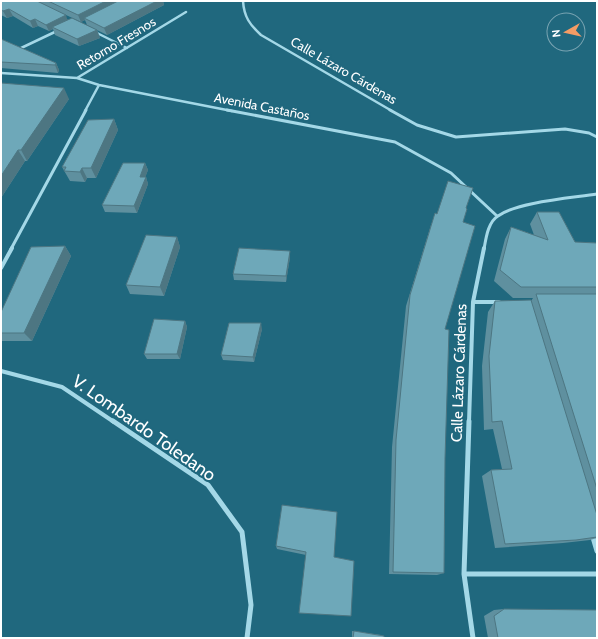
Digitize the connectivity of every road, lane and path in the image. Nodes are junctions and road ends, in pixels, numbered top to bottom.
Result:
1 (243, 1) edge
2 (186, 12) dead end
3 (61, 28) edge
4 (88, 28) edge
5 (128, 48) junction
6 (19, 49) edge
7 (1, 73) edge
8 (77, 78) junction
9 (99, 85) junction
10 (597, 136) edge
11 (597, 194) edge
12 (497, 216) junction
13 (1, 268) edge
14 (473, 302) junction
15 (502, 302) edge
16 (1, 371) edge
17 (590, 528) edge
18 (597, 551) edge
19 (464, 574) junction
20 (597, 574) edge
21 (247, 638) edge
22 (473, 638) edge

1 - 10 street, Calle Lázaro Cárdenas
2 - 5 street, Retorno Fresnos
3 - 6 street
4 - 5 street
5 - 8 street, Retorno Fresnos
7 - 8 street, Avenida Castaños
8 - 9 street, Avenida Castaños
9 - 12 street, Avenida Castaños
9 - 13 street
11 - 12 street
12 - 14 street, Calle Lázaro Cárdenas
14 - 15 street
14 - 19 street, Calle Lázaro Cárdenas
16 - 21 street, V. Lombardo Toledano
17 - 18 street
19 - 20 street
19 - 22 street, Calle Lázaro Cárdenas

